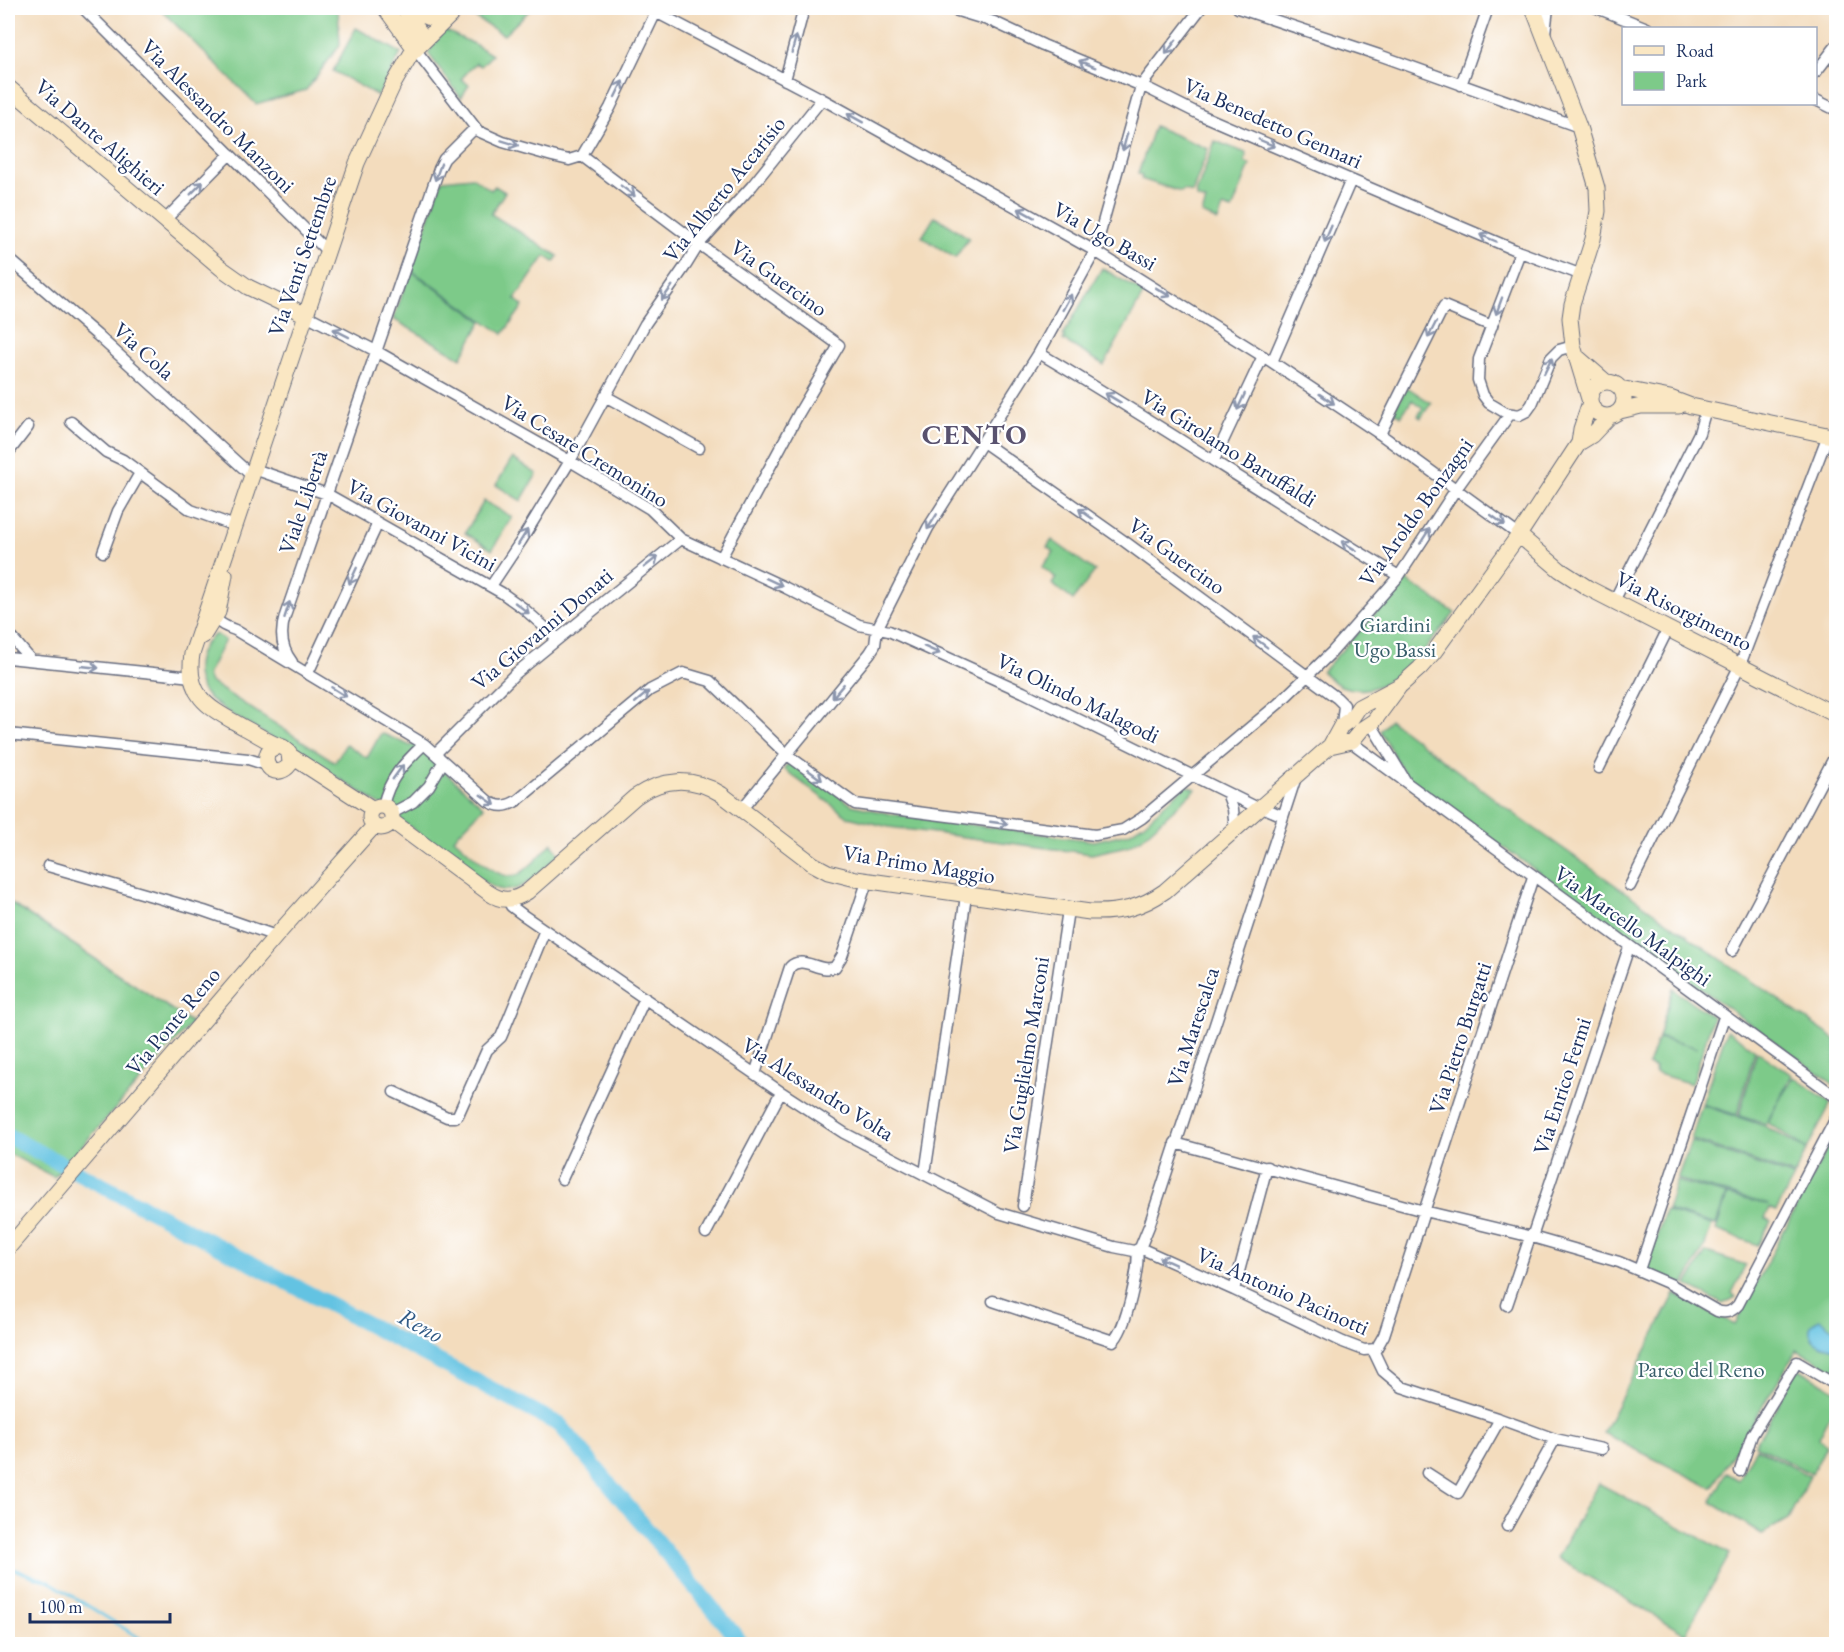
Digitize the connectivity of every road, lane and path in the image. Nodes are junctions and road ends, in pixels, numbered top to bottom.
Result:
1 (82, 8) edge
2 (385, 8) edge
3 (404, 8) edge
4 (414, 8) edge
5 (458, 8) edge
6 (804, 8) edge
7 (948, 8) edge
8 (1200, 8) edge
9 (1238, 8) edge
10 (1488, 8) edge
11 (1533, 8) edge
12 (1548, 8) edge
13 (1597, 8) edge
14 (652, 10) edge
15 (441, 23) junction
16 (1644, 27) edge
17 (1545, 40) junction
18 (419, 44) junction
19 (1836, 46) edge
20 (1817, 70) edge
21 (784, 80) junction
22 (1461, 85) junction
23 (1141, 86) junction
24 (8, 87) edge
25 (822, 99) junction
26 (1817, 101) edge
27 (1836, 110) edge
28 (1579, 127) junction
29 (475, 128) junction
30 (230, 154) junction
31 (582, 156) junction
32 (1351, 180) junction
33 (164, 221) junction
34 (699, 244) junction
35 (327, 251) junction
36 (1095, 251) junction
37 (1520, 252) junction
38 (8, 258) edge
39 (1582, 275) junction
40 (306, 315) junction
41 (1492, 326) junction
42 (1574, 351) junction
43 (375, 353) junction
44 (1039, 353) junction
45 (1268, 359) junction
46 (1613, 385) junction
47 (605, 396) junction
48 (452, 401) dead end
49 (1590, 402) junction
50 (1699, 407) junction
51 (1510, 414) junction
52 (1615, 414) junction
53 (71, 422) dead end
54 (28, 427) dead end
55 (1380, 434) junction
56 (1832, 436) edge
57 (983, 442) junction
58 (1579, 443) junction
59 (699, 448) dead end
60 (8, 453) edge
61 (1214, 460) junction
62 (570, 461) junction
63 (253, 472) junction
64 (140, 473) junction
65 (1456, 489) junction
66 (327, 494) junction
67 (378, 523) junction
68 (235, 526) junction
69 (1519, 535) junction
70 (681, 539) junction
71 (229, 542) junction
72 (103, 552) dead end
73 (721, 558) junction
74 (1400, 576) junction
75 (491, 586) junction
76 (214, 587) junction
77 (1614, 601) junction
78 (215, 619) junction
79 (877, 629) junction
80 (1668, 629) junction
81 (235, 630) junction
82 (8, 633) edge
83 (558, 639) junction
84 (201, 640) junction
85 (8, 658) edge
86 (32, 660) junction
87 (191, 660) junction
88 (294, 665) junction
89 (1740, 665) junction
90 (308, 673) junction
91 (192, 677) junction
92 (1307, 677) junction
93 (1344, 705) junction
94 (1368, 713) junction
95 (1836, 715) edge
96 (8, 734) edge
97 (1341, 738) junction
98 (424, 744) junction
99 (786, 754) junction
100 (1836, 754) edge
101 (276, 757) junction
102 (439, 758) junction
103 (1599, 768) dead end
104 (1192, 776) junction
105 (1296, 777) junction
106 (1408, 786) junction
107 (1227, 793) junction
108 (1261, 808) junction
109 (741, 810) junction
110 (385, 813) junction
111 (1283, 816) junction
112 (1235, 831) junction
113 (48, 866) dead end
114 (1533, 877) junction
115 (867, 882) junction
116 (1630, 886) dead end
117 (966, 896) junction
118 (508, 900) junction
119 (1068, 910) junction
120 (545, 930) junction
121 (276, 936) junction
122 (1629, 947) junction
123 (1732, 951) dead end
124 (645, 998) junction
125 (1724, 1017) junction
126 (755, 1074) junction
127 (394, 1092) dead end
128 (781, 1092) junction
129 (1836, 1097) edge
130 (1836, 1118) edge
131 (1175, 1143) junction
132 (926, 1167) dead end
133 (1267, 1167) junction
134 (562, 1179) dead end
135 (1023, 1206) dead end
136 (1424, 1211) junction
137 (706, 1233) dead end
138 (1531, 1237) junction
139 (8, 1248) edge
140 (1138, 1249) junction
141 (1639, 1270) junction
142 (1234, 1290) junction
143 (993, 1301) dead end
144 (1507, 1305) dead end
145 (1373, 1350) junction
146 (1836, 1385) edge
147 (1500, 1419) junction
148 (1554, 1439) junction
149 (1602, 1449) dead end
150 (1740, 1472) dead end
151 (1427, 1473) dead end
152 (1507, 1526) dead end

1 - 30 street, Via Alessandro Manzoni
2 - 18 main road
3 - 18 main road
4 - 15 main road
5 - 15 main road, Via Venti Settembre
21 -> 6 street
23 -> 7 street, Via Benedetto Gennari
8 -> 23 street
9 - 22 street
10 - 22 street
11 - 17 main road
12 - 17 street
13 - 16 street
14 - 21 street, Via Ugo Bassi
31 -> 14 street
15 - 18 main road, Via Venti Settembre
17 - 28 main road
18 - 29 street
18 - 35 main road, Via Venti Settembre
19 - 20 street
21 - 25 street, Via Ugo Bassi
22 - 28 street
23 -> 32 street, Via Benedetto Gennari
23 -> 36 street
24 - 33 main road, Via Dante Alighieri
25 - 34 street, Via Alberto Accarisio
36 -> 25 street, Via Ugo Bassi
26 - 27 street
28 - 39 main road
29 -> 31 street
29 -> 43 street, Viale Libertà
33 -> 30 street, Via Dante Alighieri
30 - 35 street, Via Alessandro Manzoni
31 -> 34 street, Via Guercino
37 -> 32 street, Via Benedetto Gennari
32 -> 45 street
33 - 40 main road, Via Dante Alighieri
34 -> 47 street, Via Alberto Accarisio
34 - 73 street, Via Guercino
35 - 40 main road, Via Venti Settembre
44 -> 36 street
36 -> 45 street, Via Ugo Bassi
37 - 39 street, Via Benedetto Gennari
37 -> 41 street
38 - 63 street, Via Cola
39 - 42 main road
43 -> 40 street, Via Cesare Cremonino
40 - 63 main road, Via Venti Settembre
41 - 51 street
41 -> 55 street
42 - 46 main road
42 - 49 main road
51 -> 42 street
43 - 48 street
43 - 62 street, Via Cesare Cremonino
43 - 66 street, Viale Libertà
44 - 57 street
61 -> 44 street, Via Girolamo Baruffaldi
45 -> 55 street, Via Ugo Bassi
45 -> 61 street
46 - 49 main road
46 - 50 main road
46 - 52 main road
47 - 59 street
47 - 62 street, Via Alberto Accarisio
49 - 52 main road
49 - 58 main road
50 - 52 main road
50 - 56 main road
50 - 77 street
51 - 65 street, Via Aroldo Bonzagni
52 - 58 main road
53 - 64 street
54 - 60 street
55 - 65 street, Via Ugo Bassi
56 - 89 street
57 -> 79 street
92 -> 57 street, Via Guercino
58 - 69 main road, Via Primo Maggio
74 -> 61 street, Via Girolamo Baruffaldi
62 - 70 street, Via Cesare Cremonino
75 -> 62 street, Via Alberto Accarisio
63 - 66 street, Via Giovanni Vicini
63 - 68 main road, Via Venti Settembre
64 - 68 street
64 - 72 street
65 -> 69 street, Via Ugo Bassi
74 -> 65 street, Via Aroldo Bonzagni
66 - 67 street, Via Giovanni Vicini
88 -> 66 street, Viale Libertà
67 - 75 street, Via Giovanni Vicini
67 -> 90 street
68 - 71 main road, Via Venti Settembre
69 - 77 main road, Via Risorgimento
69 - 94 main road, Via Primo Maggio
70 - 73 street, Via Cesare Cremonino
83 -> 70 street, Via Giovanni Donati
71 - 76 main road, Via Venti Settembre
71 - 78 main road, Via Venti Settembre
73 -> 79 street, Via Cesare Cremonino
74 - 92 street, Via Aroldo Bonzagni
75 -> 83 street, Via Giovanni Vicini
76 - 78 street
76 - 87 main road, Via Venti Settembre
77 - 80 main road, Via Risorgimento
78 - 81 street
78 - 84 main road, Via Venti Settembre
79 -> 99 street
79 -> 104 street, Via Olindo Malagodi
80 - 89 main road, Via Risorgimento
80 - 103 street
81 - 84 street
81 - 88 street
82 - 86 street
83 - 102 street, Via Giovanni Donati
84 - 87 main road, Via Venti Settembre
85 - 86 street
86 -> 91 street
87 - 91 main road, Via Venti Settembre
88 - 90 street
89 - 95 main road, Via Risorgimento
89 - 116 street
90 -> 98 street
91 - 101 main road, Via Venti Settembre
92 - 93 street, Via Guercino
92 - 104 street, Via Aroldo Bonzagni
93 - 94 street
93 - 97 street
94 - 97 main road, Via Primo Maggio
94 - 106 street, Via Marcello Malpighi
96 - 101 street
97 - 105 main road, Via Primo Maggio
97 - 106 street, Via Marcello Malpighi
98 - 102 street
110 -> 98 street
102 -> 99 street, Via Aroldo Bonzagni
99 -> 104 street, Via Aroldo Bonzagni
99 - 109 street
100 - 123 street
101 - 110 main road, Via Venti Settembre
102 - 110 street, Via Giovanni Donati
104 - 107 street, Via Olindo Malagodi
105 - 108 main road, Via Primo Maggio
105 - 111 street, Via Marescalca
106 - 114 street, Via Marcello Malpighi
107 - 108 street, Via Olindo Malagodi
107 - 112 street
108 - 111 street
108 - 112 main road, Via Primo Maggio
109 - 115 main road, Via Primo Maggio
109 - 118 main road, Via Primo Maggio
110 - 118 main road
110 - 121 main road, Via Ponte Reno
111 - 131 street, Via Marescalca
112 - 119 main road, Via Primo Maggio
113 - 121 street
114 - 122 street, Via Marcello Malpighi
114 - 136 street, Via Pietro Burgatti
115 - 117 main road, Via Primo Maggio
115 - 126 street
117 - 119 main road, Via Primo Maggio
117 - 132 street
118 - 120 street, Via Alessandro Volta
119 - 135 street, Via Guglielmo Marconi
120 - 124 street, Via Alessandro Volta
120 - 127 street
121 - 139 main road, Via Ponte Reno
122 - 125 street, Via Marcello Malpighi
122 - 138 street, Via Enrico Fermi
124 - 126 street, Via Alessandro Volta
124 - 134 street
125 - 129 street, Via Marcello Malpighi
125 - 141 street
126 - 128 street, Via Alessandro Volta
128 - 137 street
128 - 140 street, Via Alessandro Volta
130 - 141 street
131 - 133 street
131 - 140 street, Via Marescalca
133 - 136 street
133 - 142 street
136 - 138 street
136 - 145 street, Via Antonio Pacinotti
138 - 141 street
138 - 144 street, Via Enrico Fermi
142 -> 140 street, Via Antonio Pacinotti
140 - 143 street
142 - 145 street, Via Antonio Pacinotti
145 - 147 street
146 - 150 street
147 - 148 street
147 - 151 street
148 - 149 street
148 - 152 street

